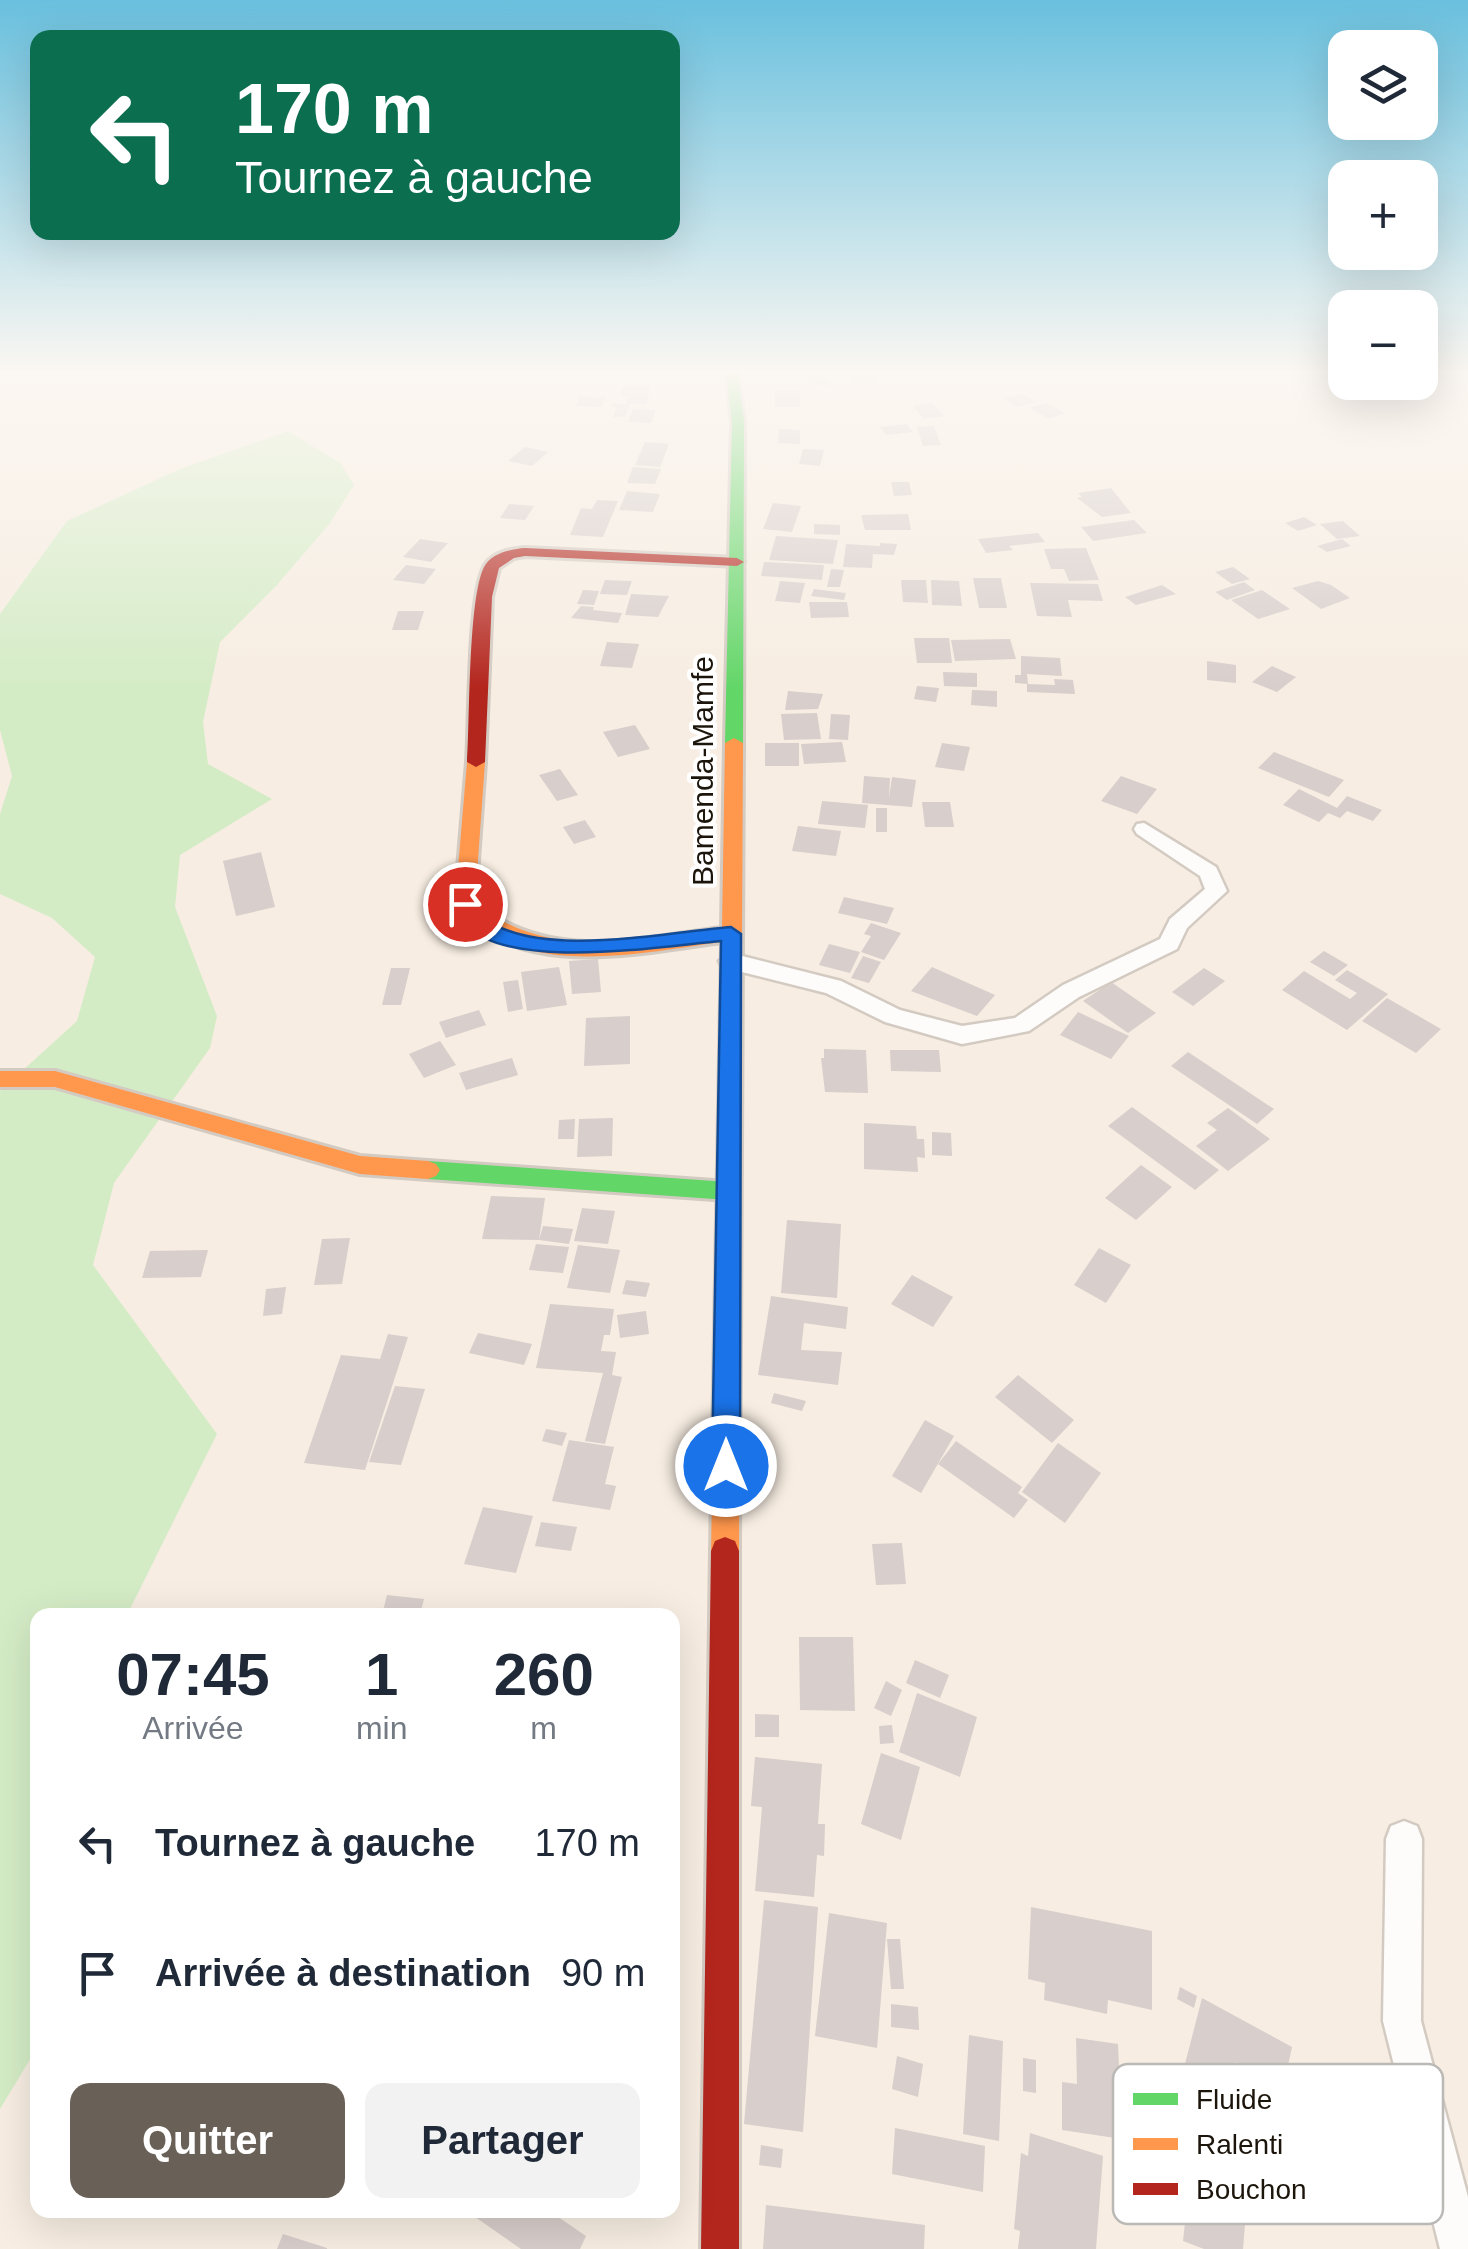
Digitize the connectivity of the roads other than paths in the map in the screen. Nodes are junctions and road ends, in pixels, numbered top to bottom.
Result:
1 (738, 478) edge
2 (737, 562) junction
3 (1144, 830) dead end
4 (731, 934) junction
5 (730, 961) junction
6 (0, 1079) edge
7 (728, 1192) junction
8 (1404, 1839) dead end
9 (1413, 2064) edge
10 (1443, 2179) edge
11 (720, 2249) edge
12 (1461, 2249) edge

1 - 2 main road, Bamenda-Mamfe
2 - 4 main road, Bamenda-Mamfe
2 - 4 main road
3 - 5 street
4 - 5 main road, Bamenda-Mamfe
5 - 7 main road, Bamenda-Mamfe
6 - 7 main road
7 - 11 main road, Bamenda-Mamfe
8 - 9 street
10 - 12 street

